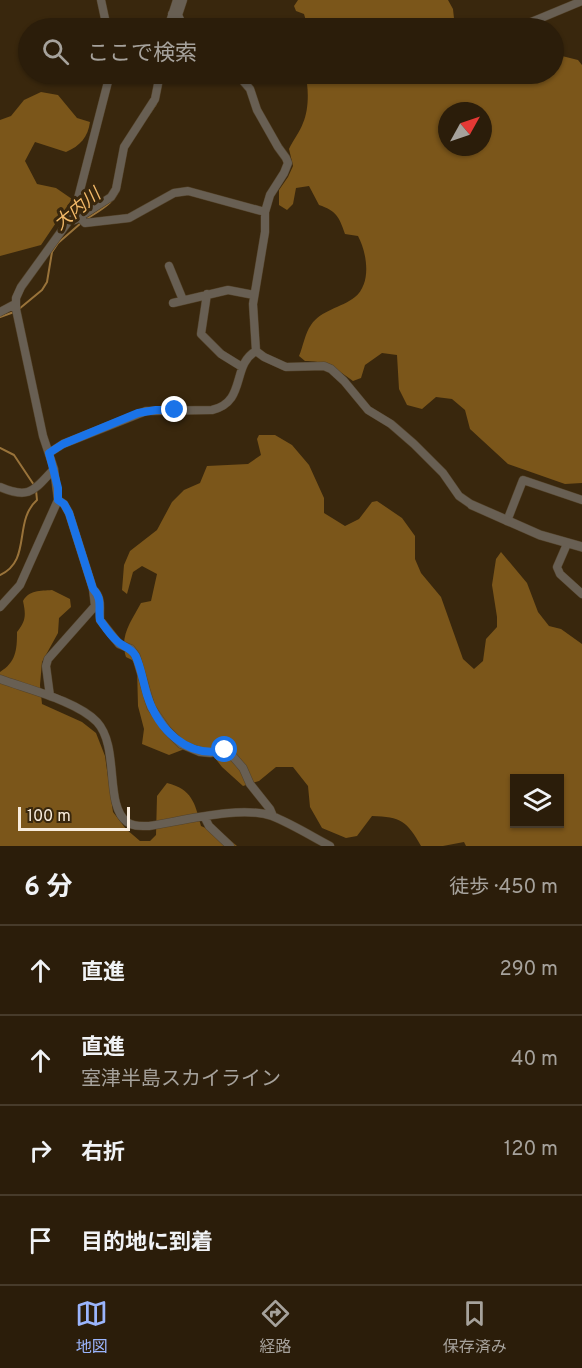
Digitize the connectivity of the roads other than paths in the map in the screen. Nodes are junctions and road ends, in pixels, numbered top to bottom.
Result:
1 (101, 0) edge
2 (177, 0) edge
3 (183, 0) edge
4 (582, 1) edge
5 (175, 14) junction
6 (105, 18) edge
7 (173, 18) edge
8 (178, 18) edge
9 (541, 18) edge
10 (108, 84) edge
11 (159, 84) edge
12 (246, 84) edge
13 (265, 212) junction
14 (82, 220) junction
15 (68, 222) junction
16 (169, 266) dead end
17 (207, 294) junction
18 (254, 295) junction
19 (183, 300) junction
20 (172, 303) dead end
21 (15, 304) junction
22 (0, 312) edge
23 (256, 351) junction
24 (243, 368) junction
25 (49, 453) junction
26 (54, 469) junction
27 (0, 487) edge
28 (58, 500) junction
29 (582, 500) edge
30 (472, 505) joint
31 (507, 521) junction
32 (567, 544) junction
33 (582, 547) edge
34 (93, 589) junction
35 (582, 594) edge
36 (1, 605) edge
37 (0, 679) edge
38 (50, 696) junction
39 (273, 816) junction
40 (205, 818) junction
41 (230, 846) edge
42 (330, 846) edge

1 - 6 street
2 - 5 street
3 - 5 street
4 - 9 street
5 - 7 street
5 - 8 street
10 - 15 street
11 - 14 street
12 - 13 street
13 - 14 street
13 - 18 street
14 - 15 street
15 - 21 street
16 - 19 street
17 - 18 street
17 - 19 street
17 - 24 street
18 - 23 street
19 - 20 street
21 - 22 street
21 - 25 street
23 - 24 street
23 - 30 street
24 - 25 street
25 - 26 street
26 - 27 street
26 - 28 street
28 - 34 street
28 - 36 street
29 - 31 street
30 - 31 street
31 - 32 street
32 - 33 street
32 - 35 street
34 - 38 street
34 - 39 street
37 - 38 street
38 - 40 street
39 - 40 street
39 - 42 street
40 - 41 street

